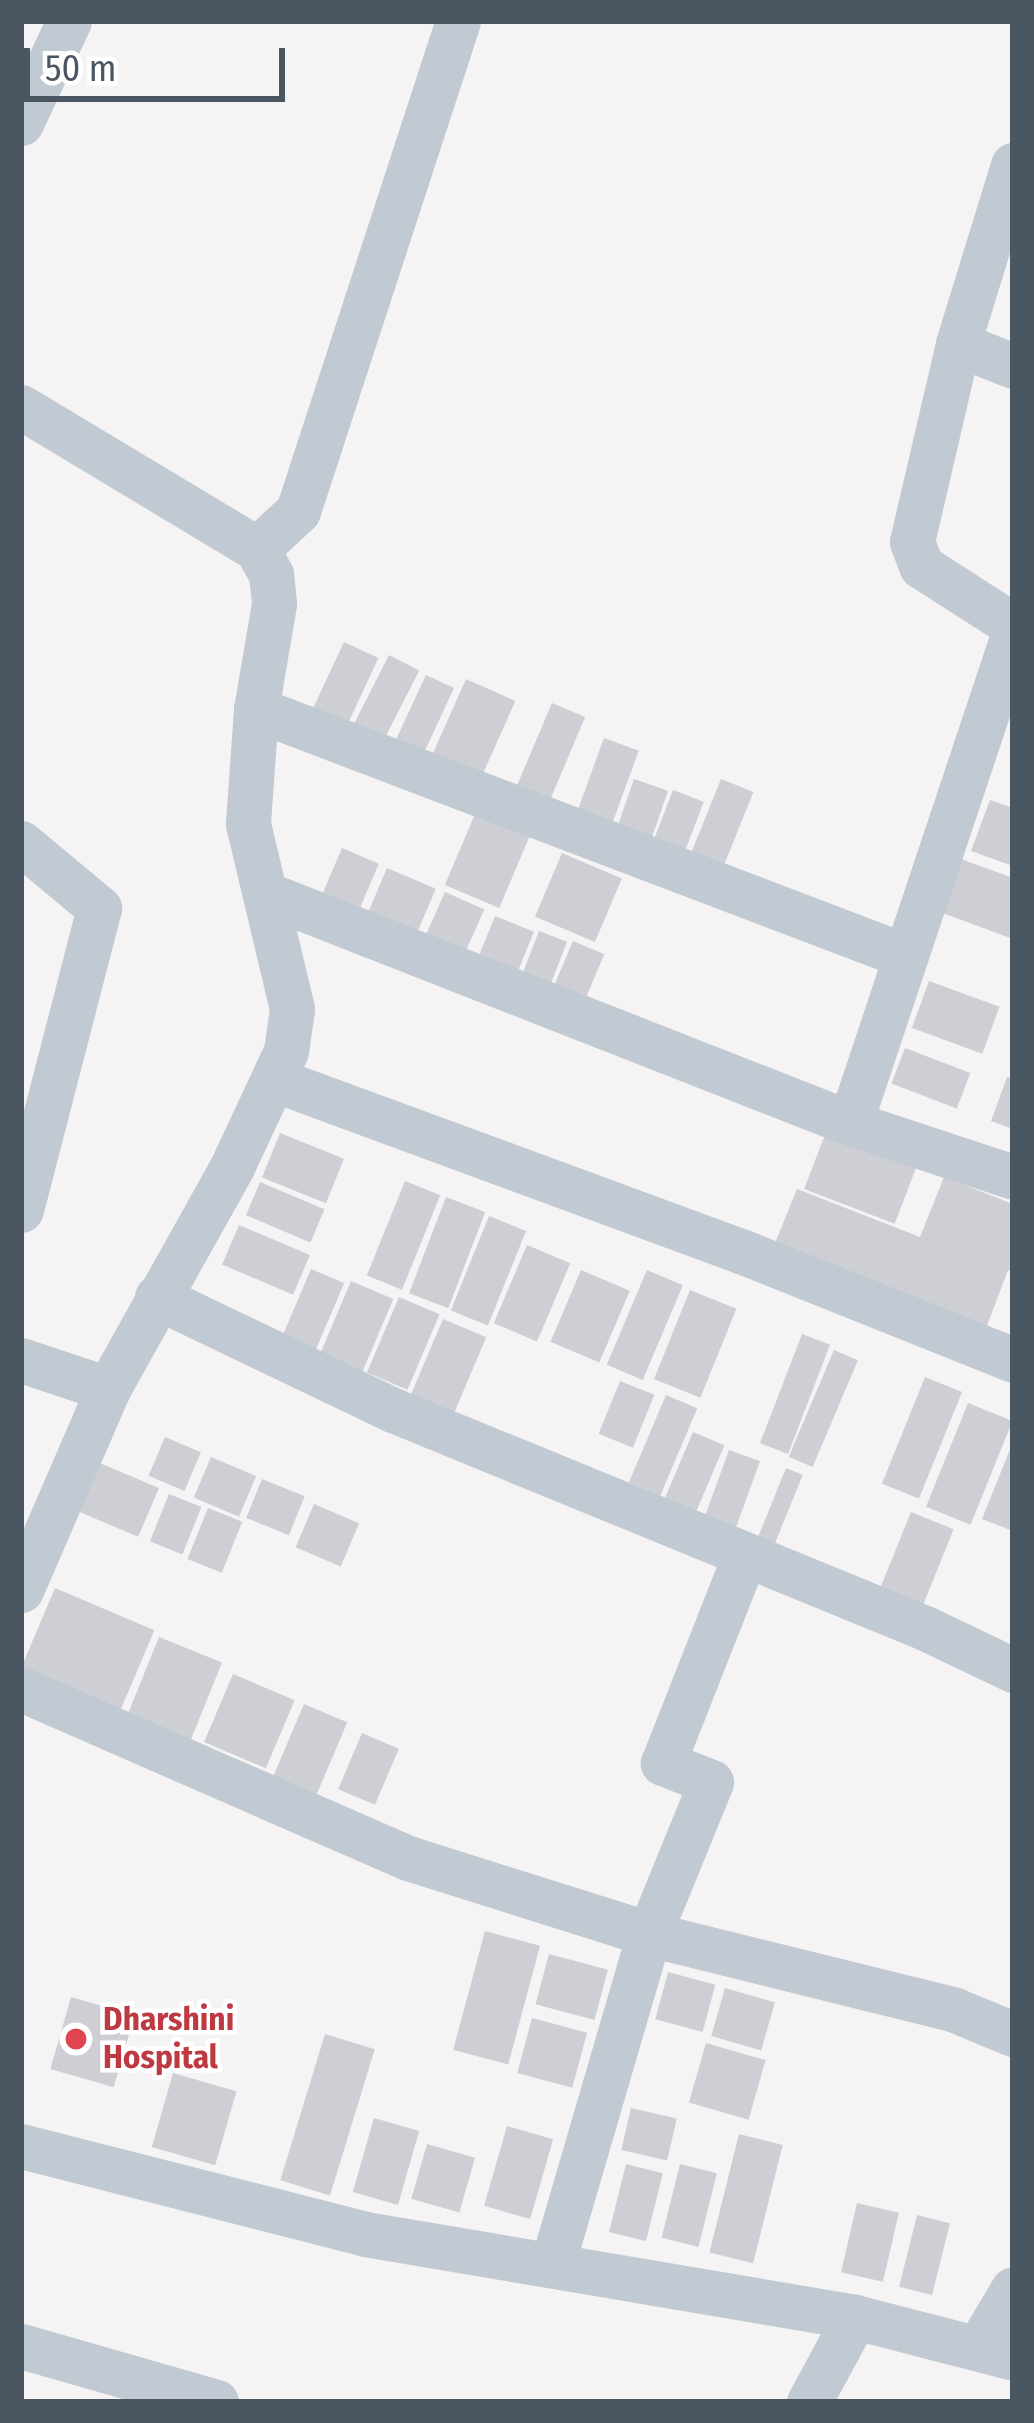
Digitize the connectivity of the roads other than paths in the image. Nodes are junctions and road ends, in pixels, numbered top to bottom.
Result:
1 (69, 21) edge
2 (458, 21) edge
3 (21, 123) edge
4 (1013, 164) edge
5 (958, 344) junction
6 (1013, 365) edge
7 (21, 407) edge
8 (257, 549) junction
9 (1013, 625) edge
10 (1013, 635) edge
11 (256, 709) junction
12 (21, 843) edge
13 (266, 894) junction
14 (906, 956) junction
15 (273, 1079) junction
16 (850, 1123) junction
17 (1013, 1178) edge
18 (24, 1190) edge
19 (157, 1298) junction
20 (21, 1360) edge
21 (1013, 1360) edge
22 (108, 1390) junction
23 (744, 1557) junction
24 (21, 1590) edge
25 (1013, 1670) edge
26 (21, 1689) edge
27 (649, 1934) junction
28 (1013, 2034) edge
29 (21, 2146) edge
30 (553, 2262) junction
31 (1013, 2289) edge
32 (855, 2317) junction
33 (21, 2346) edge
34 (996, 2352) edge
35 (216, 2402) edge
36 (809, 2402) edge

1 - 3 street
2 - 8 street
4 - 5 street
5 - 6 street
5 - 9 street
7 - 8 street
8 - 11 street
10 - 14 street
11 - 13 street
11 - 14 street
12 - 18 street
13 - 15 street
13 - 16 street
14 - 16 street
15 - 19 street
15 - 21 street
16 - 17 street
19 - 22 street
19 - 23 street
20 - 22 street
22 - 24 street
23 - 25 street
23 - 27 street
26 - 27 street
27 - 28 street
27 - 30 street
29 - 30 street
30 - 32 street
31 - 34 street
32 - 34 street
32 - 36 street
33 - 35 street

